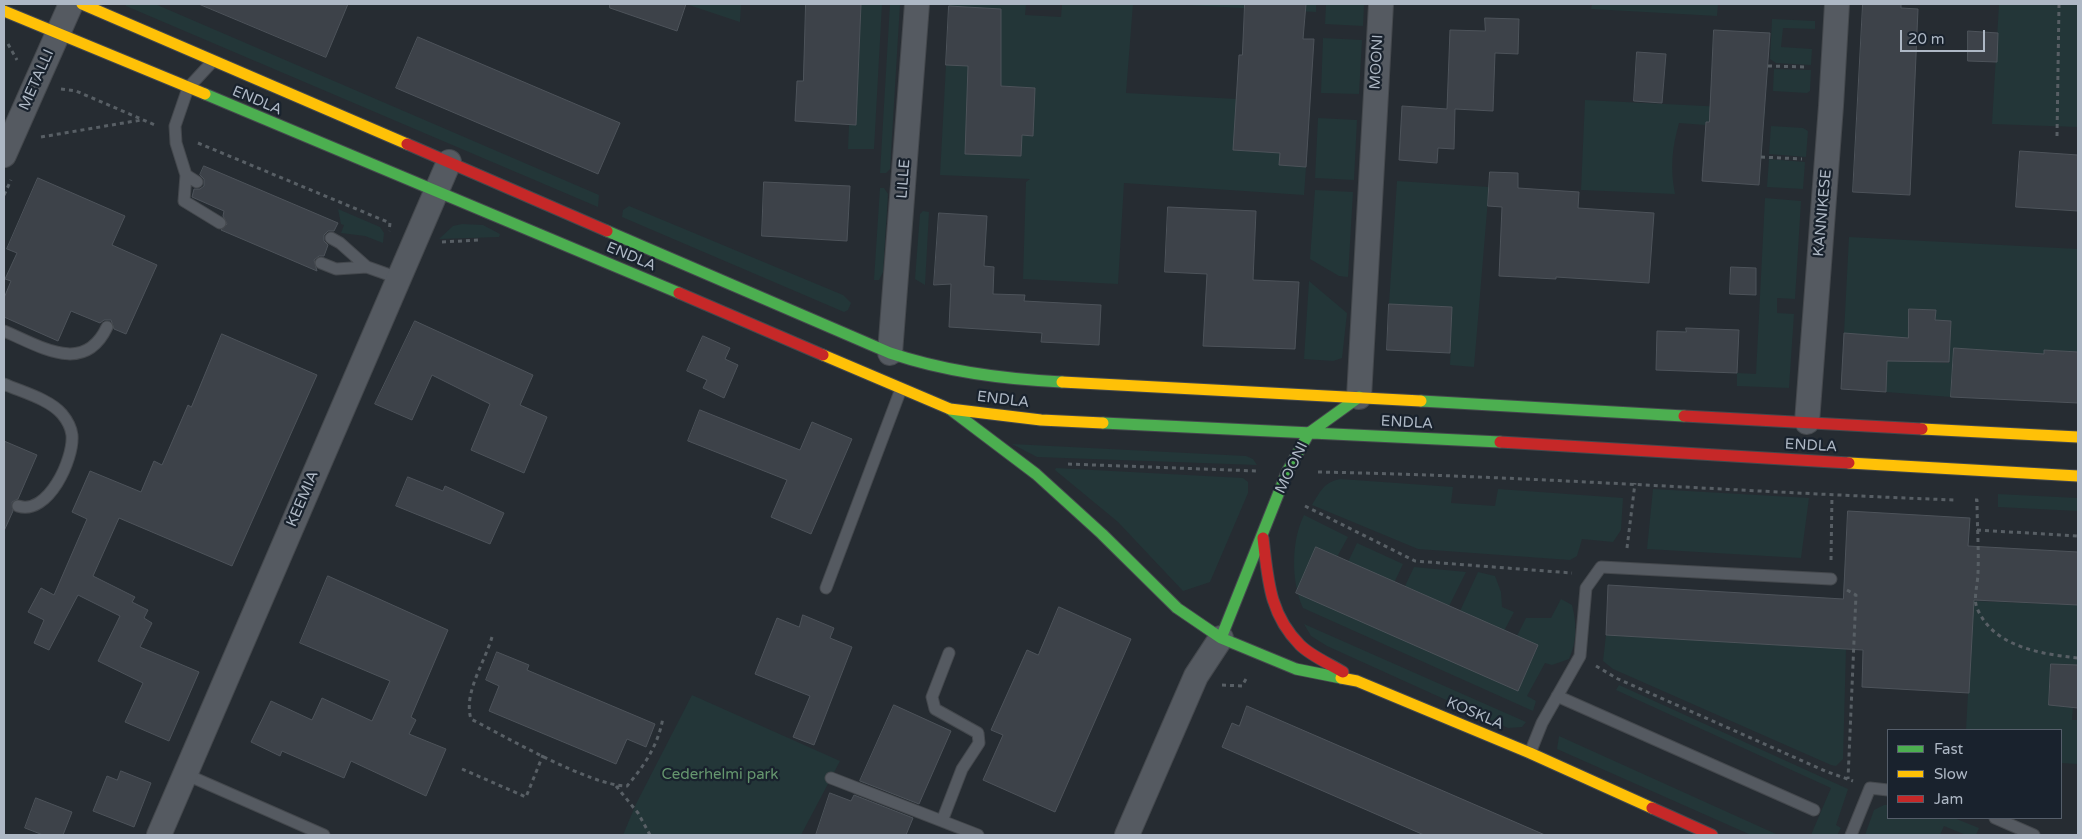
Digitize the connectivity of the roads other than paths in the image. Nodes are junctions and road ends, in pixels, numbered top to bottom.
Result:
1 (71, 4) edge
2 (82, 4) edge
3 (917, 4) edge
4 (1381, 4) edge
5 (1837, 4) edge
6 (4, 11) edge
7 (57, 33) junction
8 (213, 61) junction
9 (188, 88) junction
10 (4, 156) edge
11 (449, 162) junction
12 (186, 175) junction
13 (197, 182) dead end
14 (437, 190) junction
15 (220, 223) dead end
16 (331, 238) dead end
17 (321, 263) dead end
18 (367, 267) junction
19 (398, 278) junction
20 (107, 327) dead end
21 (4, 331) edge
22 (890, 354) junction
23 (4, 384) edge
24 (901, 389) junction
25 (1359, 397) junction
26 (950, 409) junction
27 (1807, 422) junction
28 (1309, 433) junction
29 (2078, 437) edge
30 (2078, 476) edge
31 (18, 506) dead end
32 (1263, 536) junction
33 (1831, 579) road end
34 (826, 588) dead end
35 (1221, 638) junction
36 (949, 654) dead end
37 (1357, 680) junction
38 (1557, 696) junction
39 (1530, 753) junction
40 (185, 774) junction
41 (831, 778) dead end
42 (1887, 790) edge
43 (1814, 810) dead end
44 (1998, 819) edge
45 (942, 821) junction
46 (159, 835) edge
47 (324, 835) edge
48 (978, 835) edge
49 (1127, 835) edge
50 (1712, 835) edge
51 (1851, 835) edge
52 (2034, 835) edge

1 - 7 street, METALLI
2 - 8 main road, ENDLA
3 - 22 street, LILLE
4 - 25 street, MOONI
5 - 27 street, KANNIKESE
6 - 7 main road, ENDLA
7 - 9 main road, ENDLA
7 - 10 street, METALLI
8 - 9 lane
8 - 11 main road, ENDLA
9 - 12 lane
9 - 14 main road, ENDLA
11 - 14 street, KEEMIA
11 - 22 main road, ENDLA
12 - 13 lane
12 - 15 lane
14 - 19 street, KEEMIA
14 - 24 main road, ENDLA
16 - 18 lane
17 - 18 lane
18 - 19 lane
19 - 40 street, KEEMIA
20 - 21 lane
22 - 25 main road, ENDLA
23 - 31 lane
24 - 26 main road, ENDLA
24 - 34 lane
25 - 27 main road, ENDLA
25 - 28 main road, MOONI
26 - 28 main road, ENDLA
26 - 35 main road, KOSKLA
27 - 29 main road, ENDLA
28 - 30 main road, ENDLA
28 - 32 main road, MOONI
32 - 35 main road, MOONI
32 - 37 main road
33 - 38 lane
35 - 37 main road, KOSKLA
35 - 49 street, MOONI
36 - 45 lane
37 - 39 main road, KOSKLA
38 - 39 lane
38 - 43 lane
39 - 50 main road, KOSKLA
40 - 46 street, KEEMIA
40 - 47 lane
41 - 45 lane
42 - 51 lane
44 - 52 lane
45 - 48 lane

